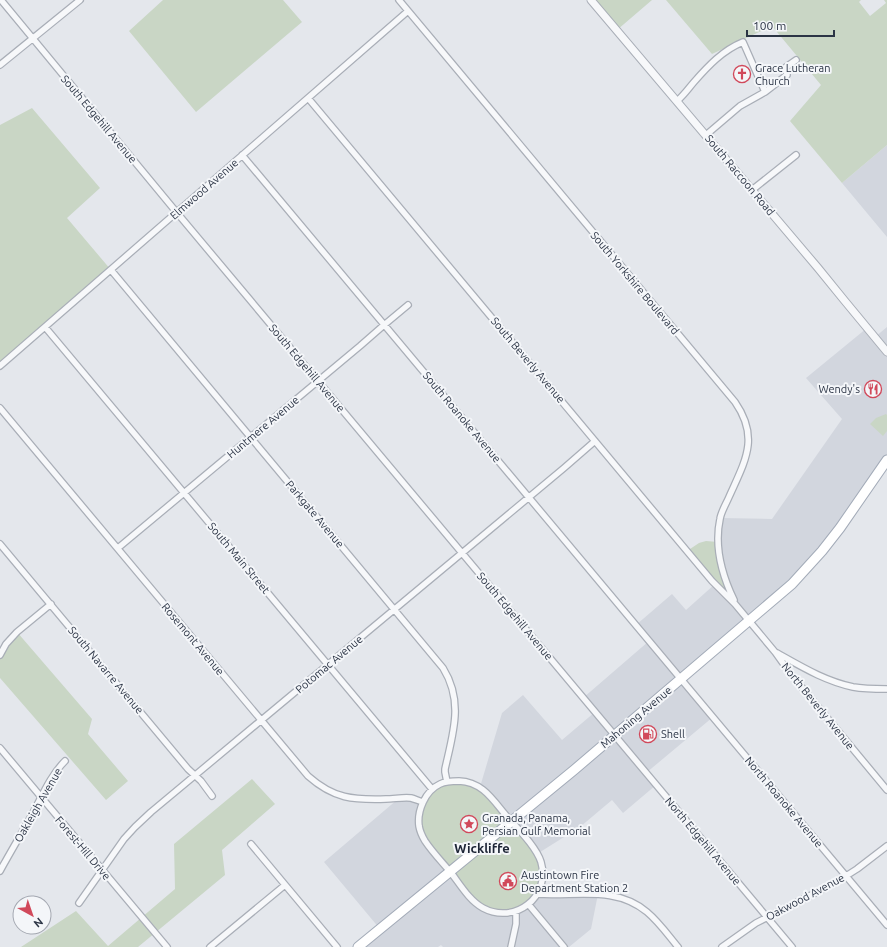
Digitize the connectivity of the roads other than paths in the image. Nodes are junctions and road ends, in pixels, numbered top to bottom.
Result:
1 (1, 0) edge
2 (80, 0) edge
3 (400, 0) edge
4 (593, 1) edge
5 (408, 11) junction
6 (32, 39) junction
7 (796, 60) dead end
8 (0, 65) edge
9 (766, 92) junction
10 (308, 98) junction
11 (677, 101) junction
12 (706, 135) junction
13 (242, 155) junction
14 (796, 155) dead end
15 (752, 190) junction
16 (177, 212) junction
17 (111, 270) junction
18 (408, 305) dead end
19 (384, 324) junction
20 (45, 327) junction
21 (887, 352) edge
22 (0, 366) edge
23 (318, 381) junction
24 (0, 408) edge
25 (251, 437) junction
26 (595, 441) junction
27 (887, 460) edge
28 (184, 493) junction
29 (528, 497) junction
30 (0, 544) edge
31 (118, 548) junction
32 (462, 553) junction
33 (51, 604) junction
34 (735, 604) junction
35 (395, 608) junction
36 (749, 621) junction
37 (775, 652) junction
38 (0, 655) edge
39 (328, 665) junction
40 (681, 679) junction
41 (887, 689) edge
42 (261, 720) junction
43 (614, 735) junction
44 (0, 748) edge
45 (65, 761) dead end
46 (195, 776) junction
47 (447, 782) junction
48 (432, 789) junction
49 (887, 790) edge
50 (212, 796) dead end
51 (41, 797) junction
52 (423, 802) junction
53 (511, 822) junction
54 (250, 844) dead end
55 (887, 846) edge
56 (102, 870) junction
57 (0, 871) edge
58 (450, 872) junction
59 (846, 876) junction
60 (285, 885) junction
61 (537, 894) junction
62 (79, 903) dead end
63 (529, 904) junction
64 (516, 911) junction
65 (766, 917) junction
66 (887, 925) edge
67 (167, 947) edge
68 (210, 947) edge
69 (337, 947) edge
70 (358, 947) edge
71 (511, 947) edge
72 (564, 947) edge
73 (678, 947) edge
74 (722, 947) edge
75 (792, 947) edge

1 - 6 street, South Edgehill Avenue
2 - 6 street
3 - 5 street, South Yorkshire Boulevard
4 - 11 street, South Raccoon Road
5 - 10 street, Elmwood Avenue
5 - 34 street, South Yorkshire Boulevard
6 - 8 street
6 - 16 street, South Edgehill Avenue
7 - 9 street
9 - 11 street
9 - 12 street
10 - 13 street, Elmwood Avenue
10 - 26 street, South Beverly Avenue
11 - 12 street, South Raccoon Road
12 - 15 street, South Raccoon Road
13 - 16 street, Elmwood Avenue
13 - 19 street, South Roanoke Avenue
14 - 15 street
15 - 21 street, South Raccoon Road
16 - 17 street, Elmwood Avenue
16 - 23 street, South Edgehill Avenue
17 - 20 street, Elmwood Avenue
17 - 25 street, Parkgate Avenue
18 - 19 street, Huntmere Avenue
19 - 23 street, Huntmere Avenue
19 - 29 street, South Roanoke Avenue
20 - 22 street, Elmwood Avenue
20 - 28 street, South Main Street
23 - 25 street, Huntmere Avenue
23 - 32 street, South Edgehill Avenue
24 - 31 street, Rosemont Avenue
25 - 28 street, Huntmere Avenue
25 - 35 street, Parkgate Avenue
26 - 29 street, Potomac Avenue
26 - 34 street, South Beverly Avenue
27 - 36 main road, Mahoning Avenue
28 - 31 street, Huntmere Avenue
28 - 39 street, South Main Street
29 - 32 street, Potomac Avenue
29 - 40 street, South Roanoke Avenue
30 - 33 street, South Navarre Avenue
31 - 42 street, Rosemont Avenue
32 - 35 street, Potomac Avenue
32 - 43 street, South Edgehill Avenue
33 - 38 street
33 - 46 street, South Navarre Avenue
34 - 36 street, South Beverly Avenue
35 - 39 street, Potomac Avenue
35 - 47 street, Parkgate Avenue
36 - 37 street, North Beverly Avenue
36 - 40 main road, Mahoning Avenue
37 - 41 street
37 - 49 street, North Beverly Avenue
39 - 42 street, Potomac Avenue
39 - 48 street, South Main Street
40 - 43 main road, Mahoning Avenue
40 - 59 street, North Roanoke Avenue
42 - 46 street, Potomac Avenue
42 - 52 street, Rosemont Avenue
43 - 53 main road, Mahoning Avenue
43 - 65 street, North Edgehill Avenue
44 - 51 street, Forest-Hill Drive
45 - 51 street, Oakleigh Avenue
46 - 50 street, South Navarre Avenue
46 - 56 street, Potomac Avenue
47 - 48 street
47 - 53 street
48 - 52 street
51 - 56 street, Forest-Hill Drive
51 - 57 street, Oakleigh Avenue
52 - 58 street
53 - 58 main road, Mahoning Avenue
53 - 61 street
54 - 60 street
55 - 59 street, Oakwood Avenue
56 - 62 street, Potomac Avenue
56 - 67 street, Forest-Hill Drive
58 - 64 street
58 - 70 main road, Mahoning Avenue
59 - 65 street, Oakwood Avenue
59 - 66 street, North Roanoke Avenue
60 - 68 street
60 - 69 street
61 - 63 street
61 - 73 street
63 - 64 street
63 - 72 street
64 - 71 street
65 - 74 street, Oakwood Avenue
65 - 75 street, North Edgehill Avenue

